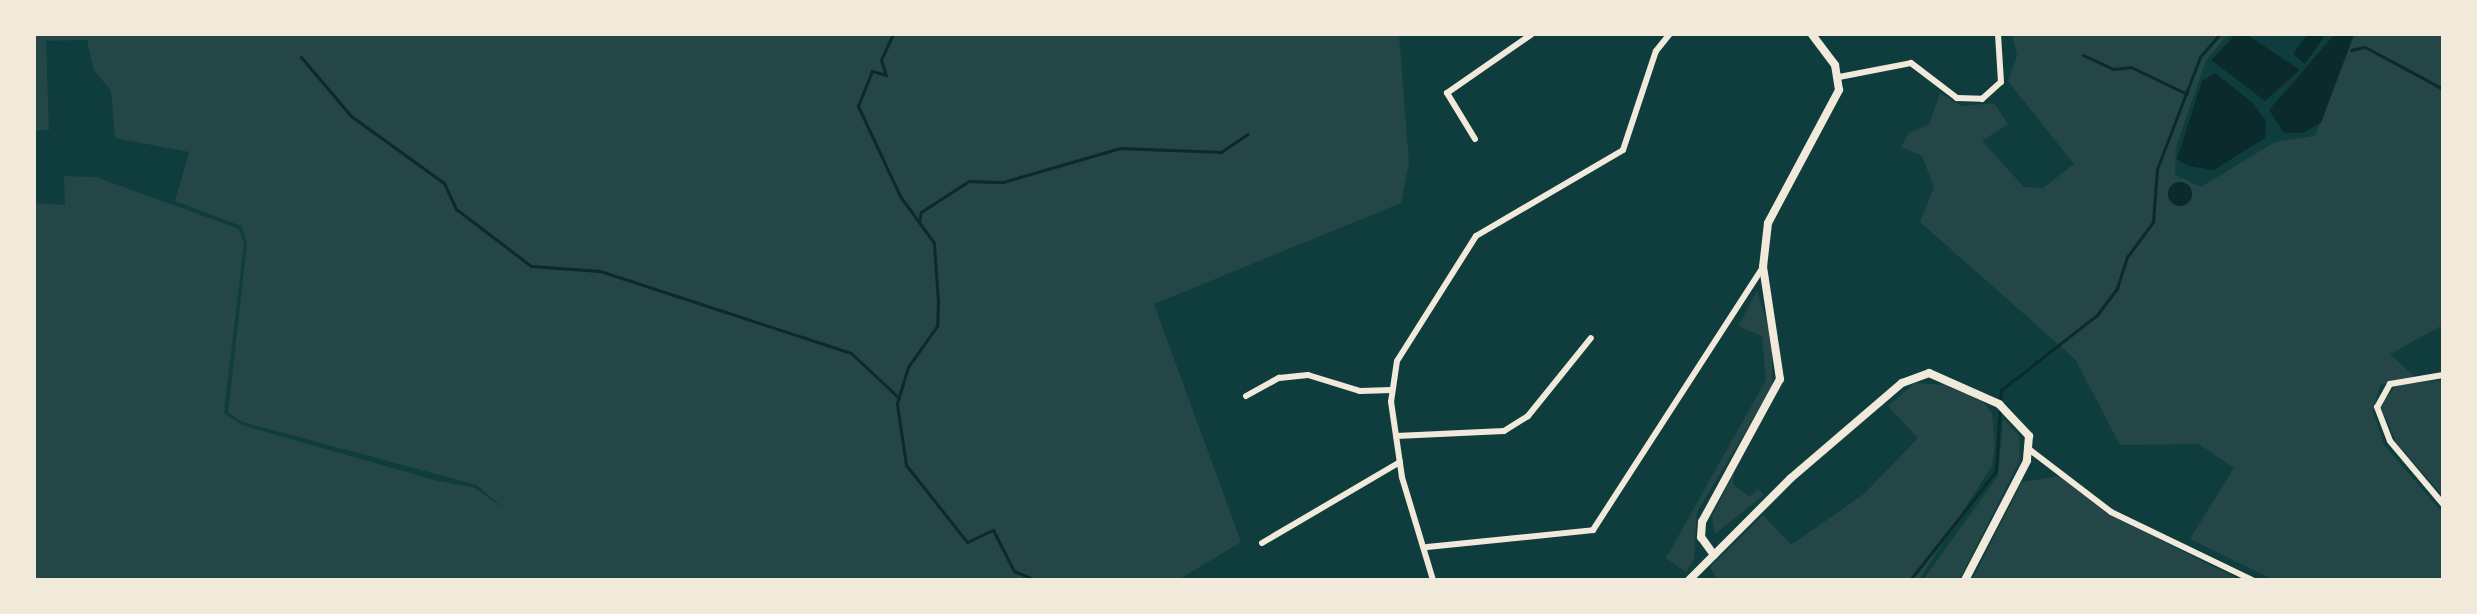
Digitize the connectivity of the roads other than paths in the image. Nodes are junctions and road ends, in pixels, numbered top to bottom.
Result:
1 (1532, 34) edge
2 (1670, 34) edge
3 (1812, 34) edge
4 (1998, 34) edge
5 (1839, 77) junction
6 (1475, 139) dead end
7 (1763, 267) junction
8 (1591, 338) dead end
9 (2443, 375) edge
10 (1391, 390) junction
11 (1246, 396) dead end
12 (1396, 436) junction
13 (2030, 450) junction
14 (1400, 462) junction
15 (2443, 504) edge
16 (1262, 543) dead end
17 (1427, 547) junction
18 (1714, 555) junction
19 (1433, 580) edge
20 (1689, 580) edge
21 (1965, 580) edge
22 (2252, 580) edge

1 - 6 street
2 - 10 street
3 - 5 main road
4 - 5 street
5 - 7 main road
7 - 17 street
7 - 18 main road
8 - 12 street
9 - 15 street
10 - 11 street
10 - 12 street
12 - 14 street
13 - 18 main road
13 - 21 main road
13 - 22 street
14 - 16 street
14 - 17 street
17 - 19 street
18 - 20 main road

